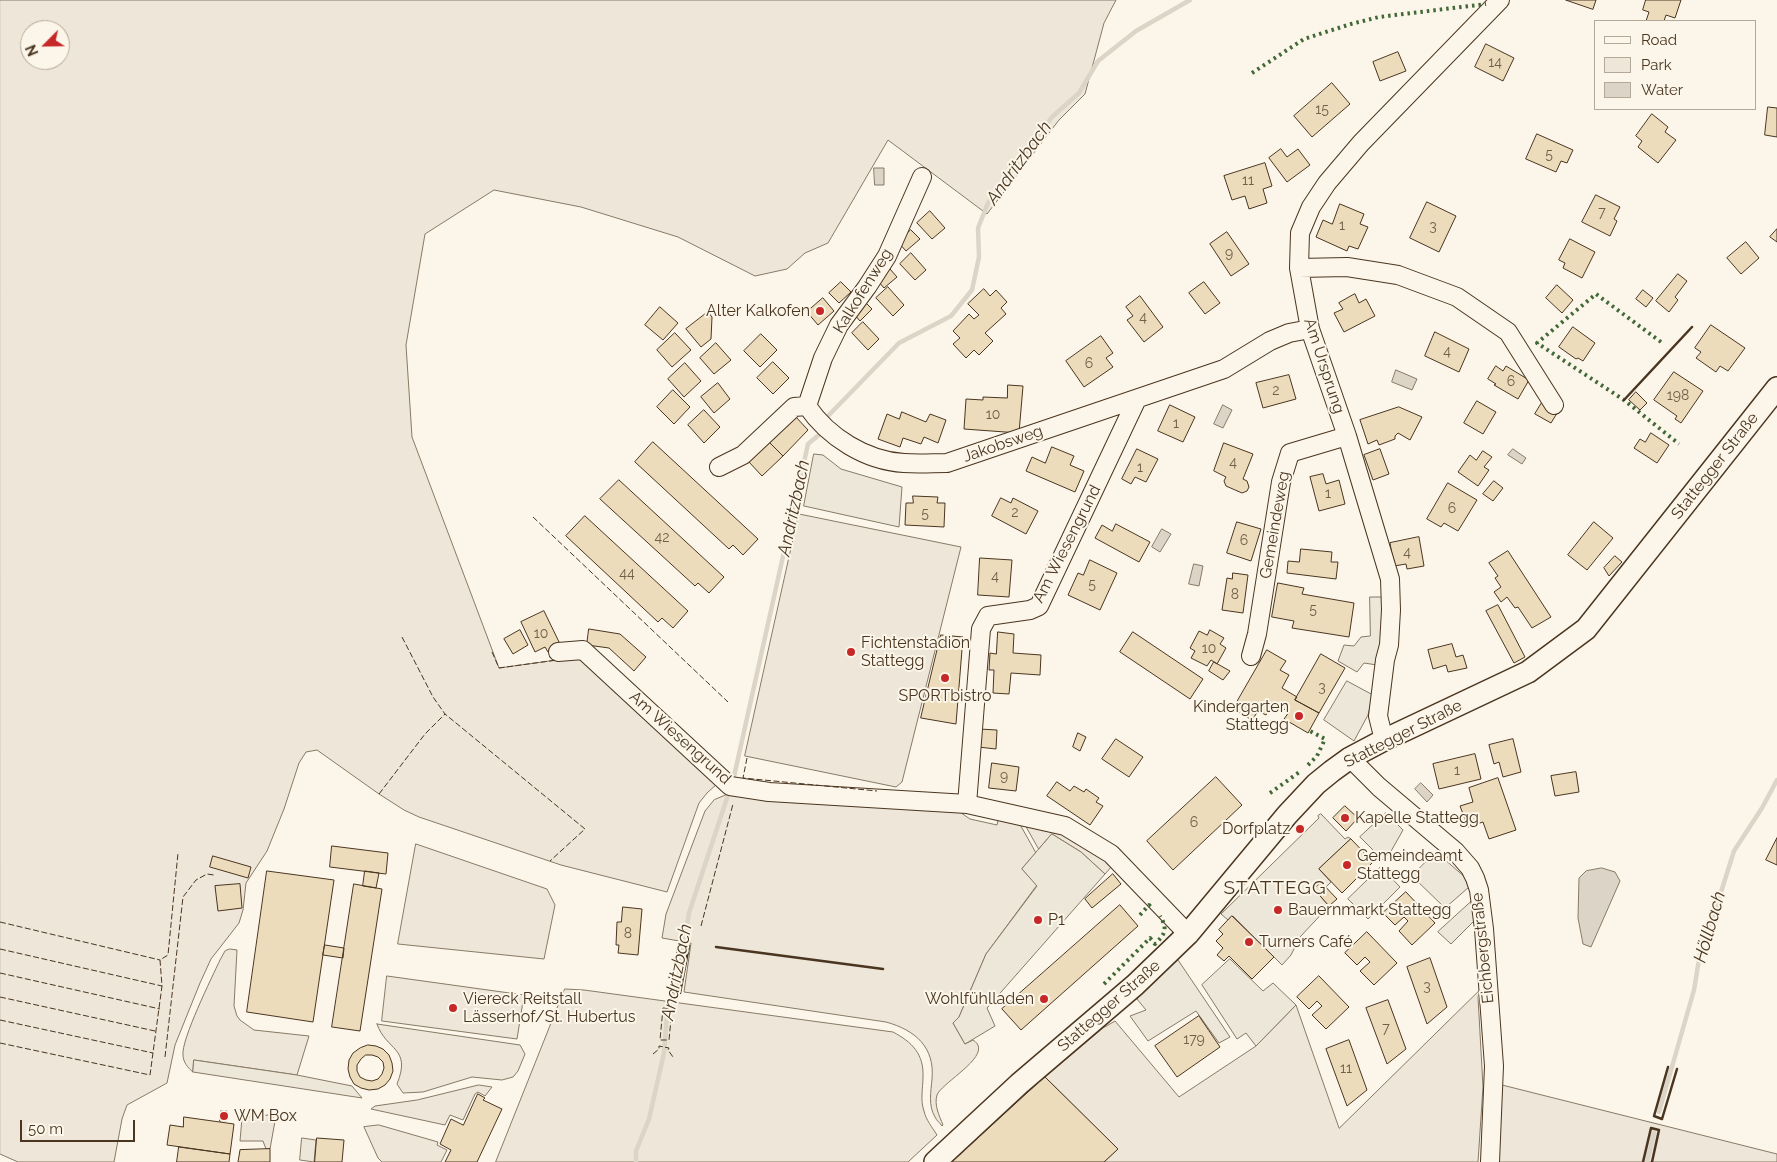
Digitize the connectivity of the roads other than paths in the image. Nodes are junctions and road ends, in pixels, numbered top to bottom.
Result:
1 (1500, 0) edge
2 (922, 178) dead end
3 (1299, 268) junction
4 (1310, 329) junction
5 (1777, 388) edge
6 (1137, 400) junction
7 (1554, 405) dead end
8 (811, 412) junction
9 (1347, 436) junction
10 (719, 467) dead end
11 (558, 652) dead end
12 (1251, 656) dead end
13 (1384, 740) junction
14 (1350, 758) junction
15 (967, 804) junction
16 (1188, 934) junction
17 (935, 1162) edge
18 (1490, 1162) edge

1 - 3 street, Am Ursprung
2 - 8 street, Kalkofenweg
3 - 4 street, Am Ursprung
3 - 7 street
4 - 6 street, Jakobsweg
4 - 9 street, Am Ursprung
5 - 13 main road, Stattegger Straße
6 - 8 street, Jakobsweg
6 - 15 street, Am Wiesengrund
8 - 10 street
9 - 12 street, Gemeindeweg
9 - 13 street, Am Ursprung
11 - 15 street, Am Wiesengrund
13 - 14 main road, Stattegger Straße
14 - 16 main road, Stattegger Straße
14 - 18 street, Eichbergstraße
15 - 16 street, Am Wiesengrund
16 - 17 main road, Stattegger Straße

